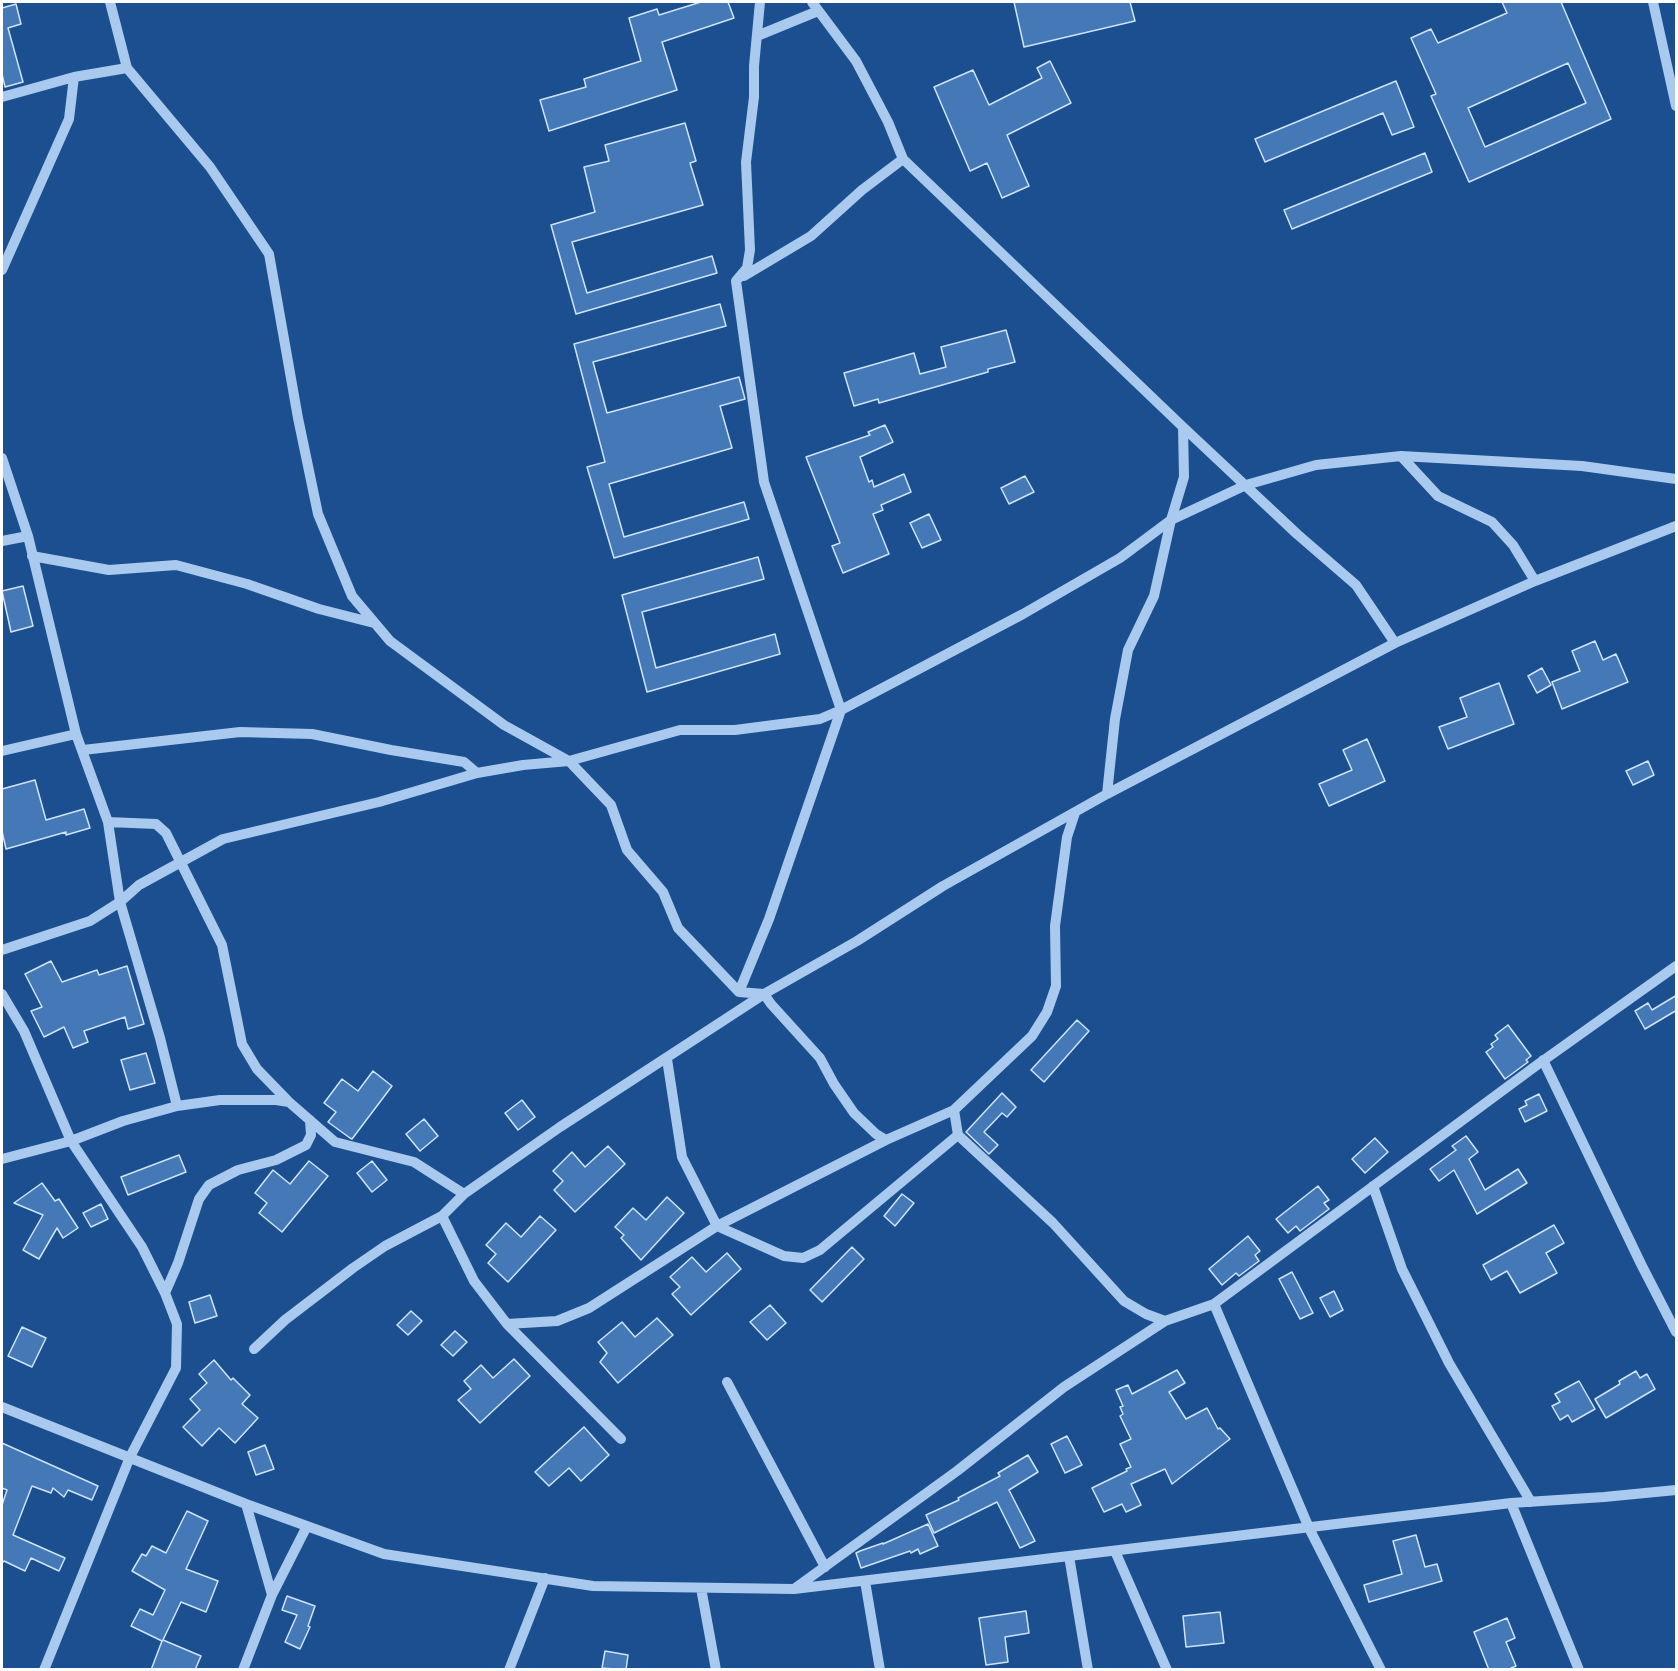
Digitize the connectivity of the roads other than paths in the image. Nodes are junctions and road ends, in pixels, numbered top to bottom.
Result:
1 (110, 2) edge
2 (760, 2) edge
3 (1653, 2) edge
4 (815, 6) edge
5 (757, 36) junction
6 (127, 68) junction
7 (74, 77) junction
8 (2, 97) edge
9 (1677, 106) edge
10 (903, 159) junction
11 (2, 270) edge
12 (736, 281) junction
13 (1183, 427) junction
14 (1401, 456) junction
15 (2, 458) edge
16 (1677, 479) edge
17 (1246, 485) junction
18 (1171, 520) junction
19 (1677, 526) edge
20 (28, 536) junction
21 (2, 541) edge
22 (33, 556) junction
23 (1535, 581) junction
24 (374, 623) junction
25 (1395, 643) junction
26 (841, 710) junction
27 (76, 734) junction
28 (83, 750) junction
29 (2, 751) edge
30 (569, 761) junction
31 (477, 773) junction
32 (1107, 794) junction
33 (1075, 813) junction
34 (108, 822) junction
35 (181, 861) junction
36 (120, 902) junction
37 (2, 951) edge
38 (1677, 966) edge
39 (739, 992) junction
40 (2, 994) edge
41 (764, 994) junction
42 (666, 1059) junction
43 (1544, 1060) junction
44 (289, 1102) junction
45 (177, 1106) junction
46 (954, 1110) junction
47 (310, 1120) junction
48 (958, 1136) junction
49 (886, 1140) junction
50 (71, 1141) junction
51 (2, 1159) edge
52 (1373, 1186) junction
53 (464, 1194) junction
54 (442, 1215) junction
55 (717, 1226) junction
56 (165, 1293) junction
57 (1214, 1304) junction
58 (1166, 1321) junction
59 (507, 1324) junction
60 (1677, 1332) edge
61 (254, 1349) dead end
62 (727, 1382) dead end
63 (2, 1407) edge
64 (621, 1440) dead end
65 (130, 1457) junction
66 (1677, 1490) edge
67 (1532, 1502) junction
68 (1511, 1503) junction
69 (246, 1504) junction
70 (307, 1526) junction
71 (1309, 1528) junction
72 (1115, 1551) junction
73 (1069, 1556) junction
74 (825, 1567) junction
75 (545, 1578) junction
76 (865, 1581) junction
77 (701, 1588) junction
78 (794, 1589) junction
79 (272, 1595) junction
80 (45, 1670) edge
81 (243, 1670) edge
82 (509, 1670) edge
83 (716, 1670) edge
84 (880, 1670) edge
85 (1088, 1670) edge
86 (1167, 1670) edge
87 (1380, 1670) edge
88 (1579, 1670) edge

1 - 6 street
2 - 5 street
3 - 9 street
4 - 5 street
4 - 10 street
5 - 12 street
6 - 7 street
6 - 24 street
7 - 8 street
7 - 11 street
10 - 12 street
10 - 13 street
12 - 26 street
13 - 17 street
13 - 18 street
14 - 16 street
14 - 17 street
14 - 23 street
15 - 20 street
17 - 18 street
17 - 25 street
18 - 26 street
18 - 32 street
19 - 23 street
20 - 21 street
20 - 22 street
22 - 24 street
22 - 27 street
23 - 25 street
24 - 30 street
25 - 32 street
26 - 30 street
26 - 39 street
27 - 28 street
27 - 29 street
28 - 31 street
28 - 34 street
30 - 31 street
30 - 39 street
31 - 35 street
32 - 33 street
33 - 41 street
33 - 46 street
34 - 35 street
34 - 36 street
35 - 36 street
35 - 44 street
36 - 37 street
36 - 45 street
38 - 43 street
39 - 41 street
40 - 50 street
41 - 42 street
41 - 49 street
42 - 53 street
42 - 55 street
43 - 52 street
43 - 60 street
44 - 45 street
44 - 47 street
45 - 50 street
46 - 48 street
46 - 49 street
47 - 53 street
47 - 56 street
48 - 55 street
48 - 58 street
49 - 55 street
50 - 51 street
50 - 56 street
52 - 57 street
52 - 67 street
53 - 54 street
54 - 59 street
54 - 61 street
55 - 59 street
56 - 65 street
57 - 58 street
57 - 71 street
58 - 74 street
59 - 64 street
62 - 74 street
63 - 65 street
65 - 69 street
65 - 80 street
66 - 67 street
67 - 68 street
68 - 71 street
68 - 88 street
69 - 70 street
69 - 79 street
70 - 75 street
70 - 79 street
71 - 72 street
71 - 87 street
72 - 73 street
72 - 86 street
73 - 76 street
73 - 85 street
74 - 78 street
75 - 77 street
75 - 82 street
76 - 78 street
76 - 84 street
77 - 78 street
77 - 83 street
79 - 81 street

